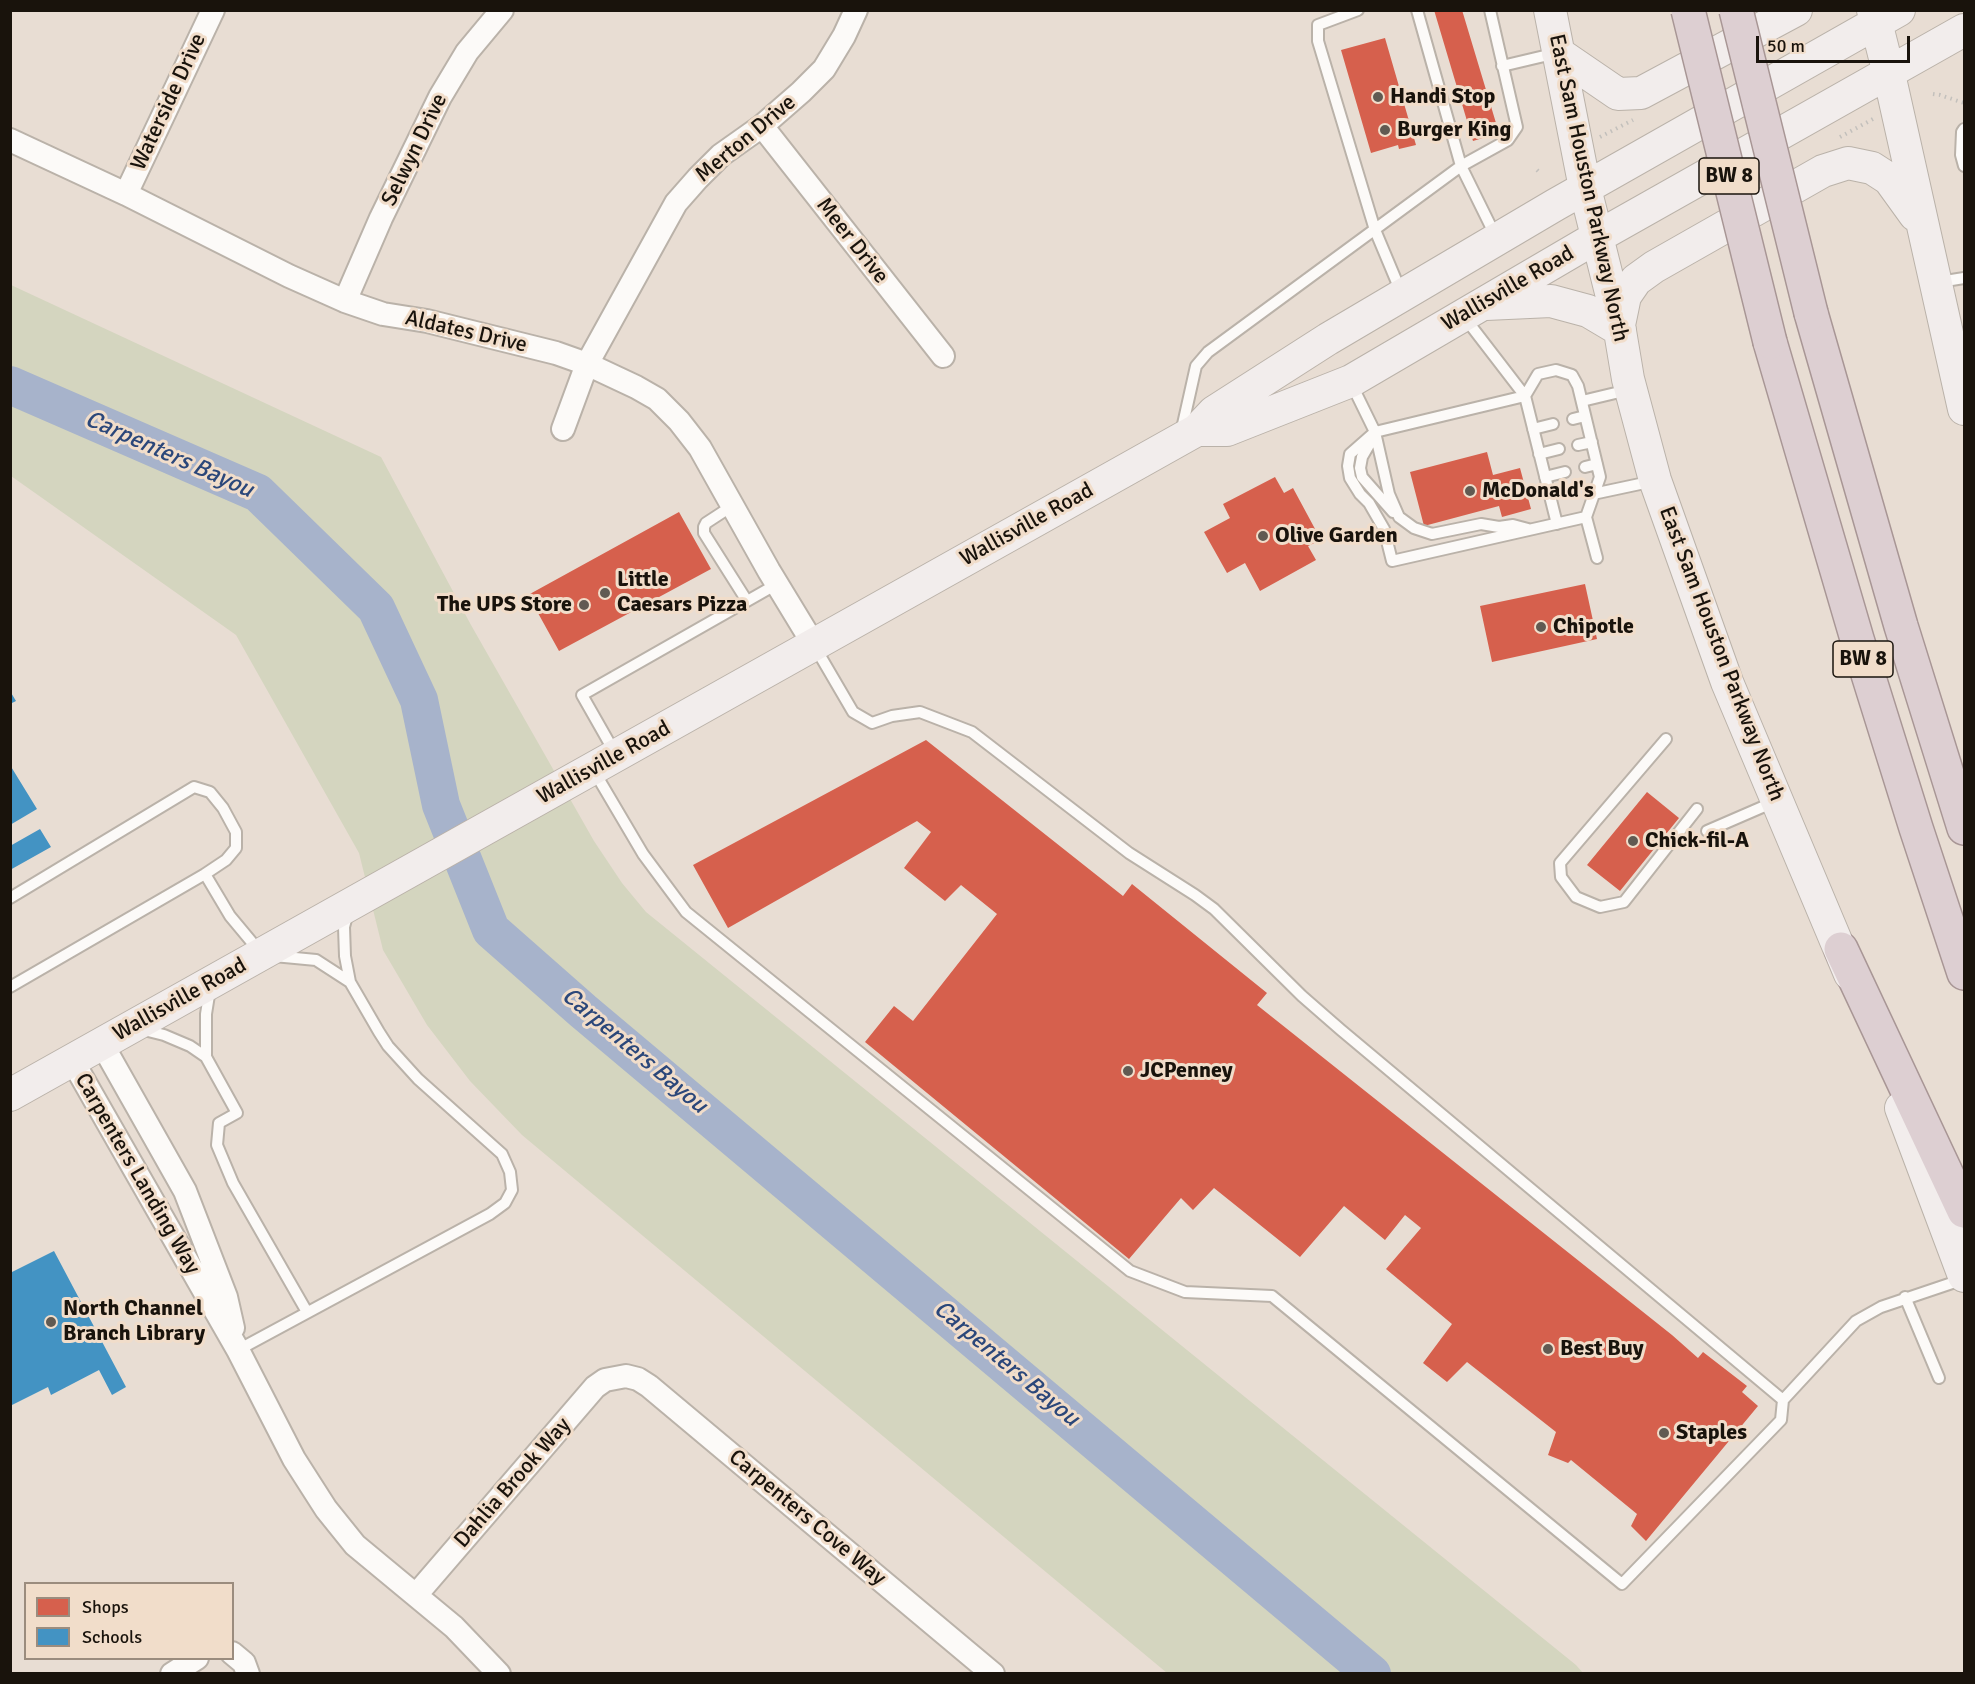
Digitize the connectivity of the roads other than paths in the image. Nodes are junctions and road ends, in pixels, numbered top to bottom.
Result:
1 (213, 10) edge
2 (502, 10) edge
3 (856, 10) edge
4 (1358, 10) edge
5 (1417, 10) edge
6 (1490, 10) edge
7 (1550, 10) edge
8 (1688, 10) edge
9 (1736, 10) edge
10 (1796, 10) edge
11 (1882, 15) edge
12 (1965, 30) edge
13 (1558, 53) junction
14 (1502, 66) junction
15 (1889, 74) junction
16 (762, 126) junction
17 (1965, 129) edge
18 (10, 140) edge
19 (1965, 165) edge
20 (1461, 166) junction
21 (1585, 188) junction
22 (126, 194) junction
23 (1923, 225) junction
24 (1375, 230) junction
25 (1597, 237) junction
26 (1497, 240) junction
27 (1950, 280) edge
28 (1403, 295) junction
29 (345, 301) junction
30 (1472, 310) junction
31 (1619, 328) junction
32 (943, 356) dead end
33 (587, 364) junction
34 (1351, 381) junction
35 (1631, 389) junction
36 (1524, 396) junction
37 (1582, 401) junction
38 (1965, 409) edge
39 (1585, 416) junction
40 (1573, 419) dead end
41 (1553, 424) dead end
42 (563, 429) dead end
43 (1533, 429) junction
44 (1375, 432) junction
45 (1188, 435) junction
46 (1592, 442) junction
47 (1578, 445) dead end
48 (1559, 449) dead end
49 (1539, 454) junction
50 (1597, 464) junction
51 (1585, 467) dead end
52 (1565, 472) dead end
53 (1545, 477) junction
54 (1655, 480) junction
55 (1593, 494) junction
56 (732, 506) junction
57 (1399, 517) junction
58 (1586, 517) junction
59 (1557, 524) junction
60 (1530, 530) junction
61 (1597, 558) dead end
62 (777, 584) junction
63 (747, 601) junction
64 (814, 645) junction
65 (1666, 739) dead end
66 (605, 762) junction
67 (1777, 801) junction
68 (1697, 809) dead end
69 (1965, 828) edge
70 (1707, 831) dead end
71 (205, 874) junction
72 (10, 898) edge
73 (350, 904) junction
74 (1841, 949) junction
75 (261, 954) junction
76 (1965, 973) edge
77 (350, 982) junction
78 (211, 983) junction
79 (10, 987) edge
80 (132, 1027) junction
81 (102, 1044) junction
82 (206, 1057) junction
83 (72, 1060) junction
84 (10, 1095) edge
85 (1965, 1211) edge
86 (1965, 1278) edge
87 (1905, 1298) junction
88 (307, 1312) junction
89 (238, 1350) junction
90 (614, 1377) joint
91 (1939, 1378) dead end
92 (1783, 1400) junction
93 (416, 1595) junction
94 (234, 1655) edge
95 (195, 1660) edge
96 (172, 1674) edge
97 (248, 1674) edge
98 (499, 1674) edge
99 (993, 1674) edge

1 - 22 street, Waterside Drive
2 - 29 street, Selwyn Drive
3 - 16 street, Merton Drive
4 - 24 lane
5 - 20 lane
6 - 14 lane
7 - 13 main road, East Sam Houston Parkway North
8 - 76 highway, BW 8, bridge
9 - 69 highway, BW 8, bridge
10 - 13 main road
11 - 15 main road
11 - 21 main road, Wallisville Road
12 - 15 main road, Wallisville Road
13 - 14 lane
13 - 21 main road, East Sam Houston Parkway North
14 - 20 lane
15 - 23 main road
15 - 25 main road, Wallisville Road
16 - 32 street, Meer Drive
16 - 33 street, Merton Drive
17 - 19 lane
18 - 22 street, Aldates Drive
20 - 24 lane
20 - 26 lane
21 - 25 main road, East Sam Houston Parkway North
21 - 26 main road, Wallisville Road
22 - 29 street, Aldates Drive
23 - 27 main road
23 - 31 main road
24 - 28 lane
24 - 45 lane
25 - 30 main road, Wallisville Road
25 - 31 main road, East Sam Houston Parkway North
26 - 28 main road, Wallisville Road
27 - 38 main road
28 - 45 main road, Wallisville Road
29 - 33 street, Aldates Drive
30 - 31 main road
30 - 34 main road, Wallisville Road
30 - 36 lane
31 - 35 main road, East Sam Houston Parkway North
33 - 42 street, Merton Drive
33 - 56 street, Aldates Drive
34 - 44 lane
34 - 45 main road, Wallisville Road
35 - 37 lane
35 - 54 main road, East Sam Houston Parkway North
36 - 37 lane
36 - 43 lane
36 - 44 lane
37 - 39 lane
39 - 40 lane
39 - 46 lane
41 - 43 lane
43 - 49 lane
44 - 57 lane
44 - 57 lane
44 - 60 lane
45 - 64 main road, Wallisville Road
46 - 47 lane
46 - 50 lane
48 - 49 lane
49 - 53 lane
50 - 51 lane
50 - 55 lane
52 - 53 lane
53 - 59 lane
54 - 55 lane
54 - 67 main road, East Sam Houston Parkway North
55 - 58 lane
56 - 62 street, Aldates Drive
56 - 63 lane
57 - 60 lane
58 - 59 lane
58 - 61 lane
59 - 60 lane
62 - 63 lane
62 - 64 street, Aldates Drive
63 - 66 lane
64 - 66 main road, Wallisville Road
64 - 92 lane
65 - 68 lane
66 - 73 main road, Wallisville Road
66 - 92 lane
67 - 70 lane
67 - 74 main road, East Sam Houston Parkway North
71 - 72 lane
71 - 75 lane
71 - 79 lane
73 - 75 main road, Wallisville Road
73 - 77 lane
74 - 85 highway
74 - 86 main road, East Sam Houston Parkway North
75 - 77 lane
75 - 78 main road, Wallisville Road
77 - 88 lane
78 - 80 main road, Wallisville Road
78 - 82 lane
80 - 81 main road, Wallisville Road
80 - 82 lane
81 - 83 main road, Wallisville Road
81 - 89 street, Carpenters Landing Way
82 - 88 lane
83 - 84 main road, Wallisville Road
83 - 89 street, Carpenters Landing Way
86 - 87 lane
87 - 91 lane
87 - 92 lane
88 - 89 lane
89 - 93 street, Carpenters Landing Way
90 - 93 street, Dahlia Brook Way
90 - 99 street, Carpenters Cove Way
93 - 98 street, Carpenters Landing Way
94 - 97 street
95 - 96 street

